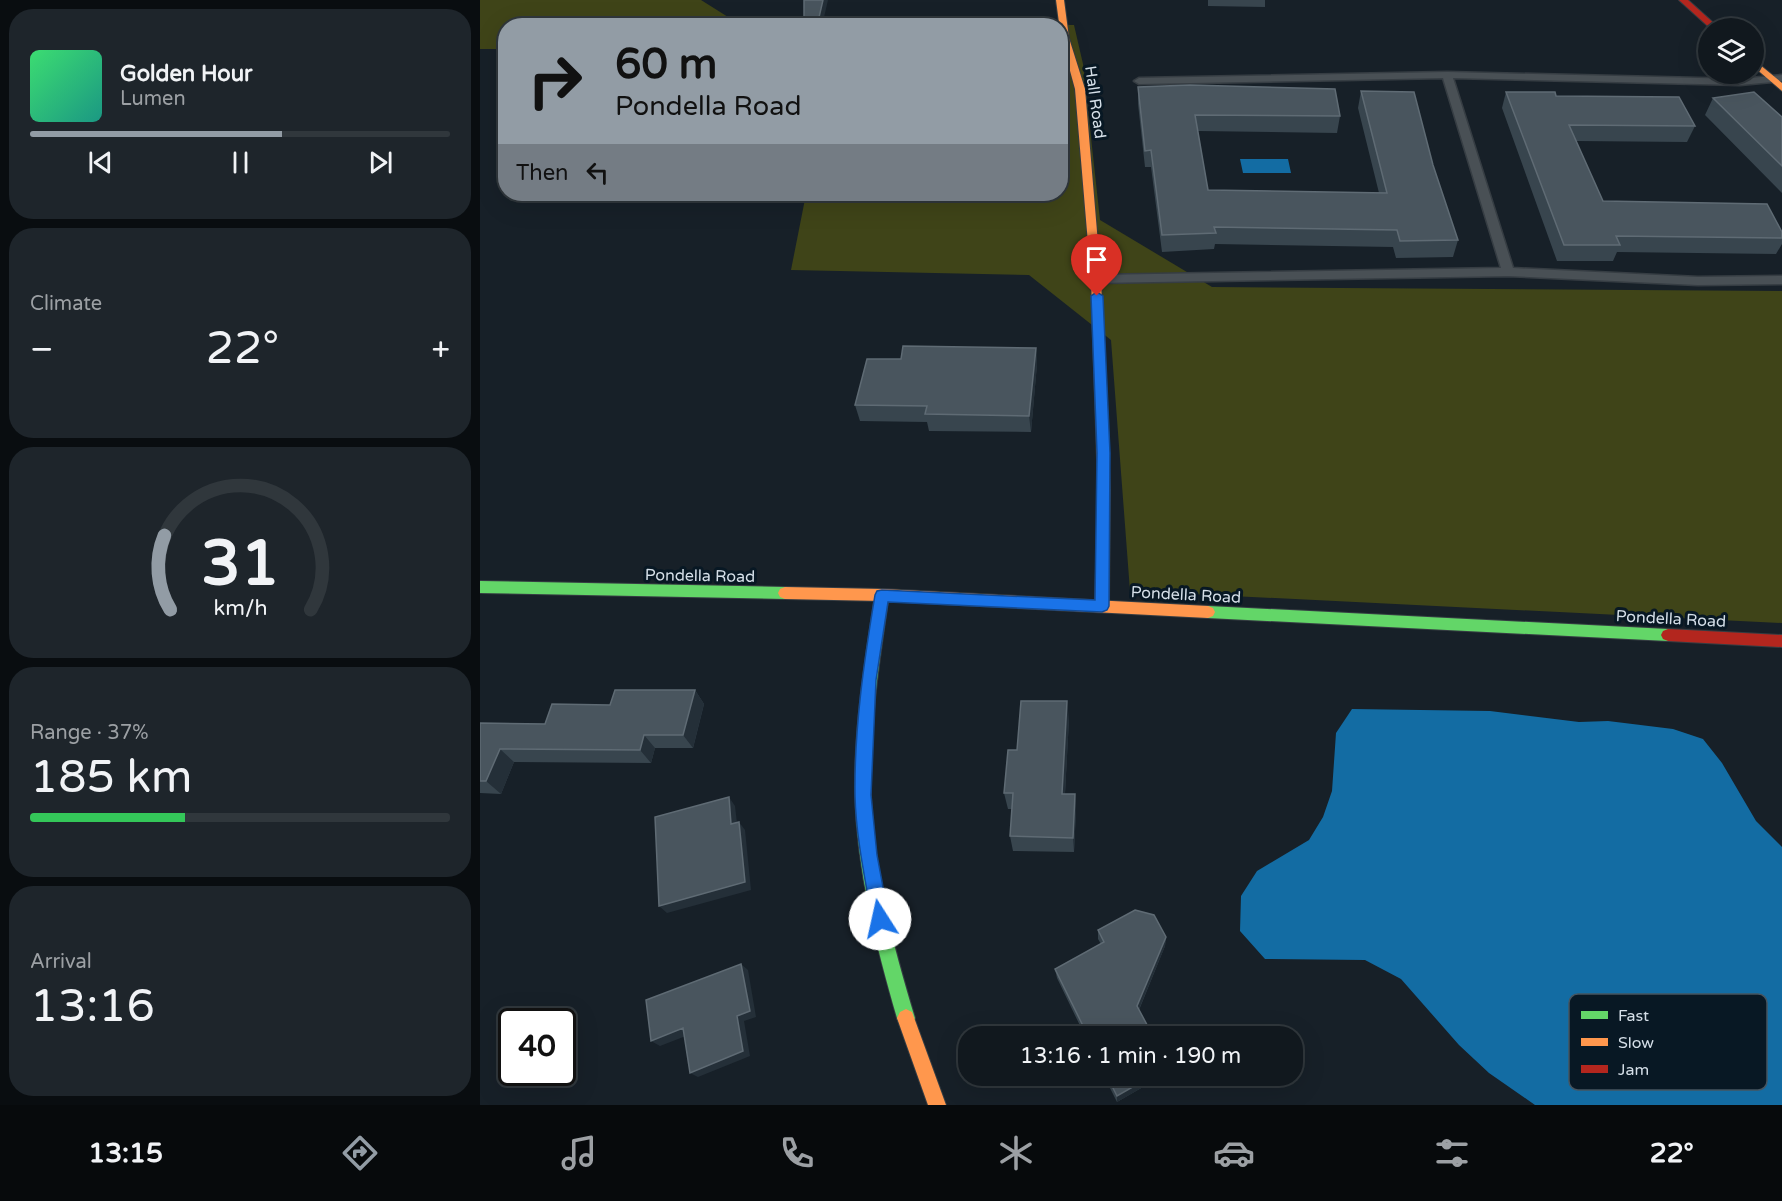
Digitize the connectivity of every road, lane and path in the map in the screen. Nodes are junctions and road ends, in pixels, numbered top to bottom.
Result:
1 (1059, 0) edge
2 (1683, 0) edge
3 (1061, 18) edge
4 (1704, 18) edge
5 (1068, 53) edge
6 (1764, 71) edge
7 (1447, 75) junction
8 (1139, 81) dead end
9 (1779, 82) edge
10 (1508, 272) junction
11 (1096, 279) junction
12 (1782, 280) edge
13 (480, 587) edge
14 (882, 595) junction
15 (1102, 606) junction
16 (1782, 640) edge
17 (937, 1105) edge

1 - 3 street, Hall Road
2 - 4 street
5 - 11 street, Hall Road
6 - 9 street
7 - 8 lane
7 - 9 lane
7 - 10 lane
10 - 11 lane
10 - 12 lane
11 - 15 street, Hall Road
13 - 14 street, Pondella Road
14 - 15 street, Pondella Road
14 - 17 street
15 - 16 street, Pondella Road

